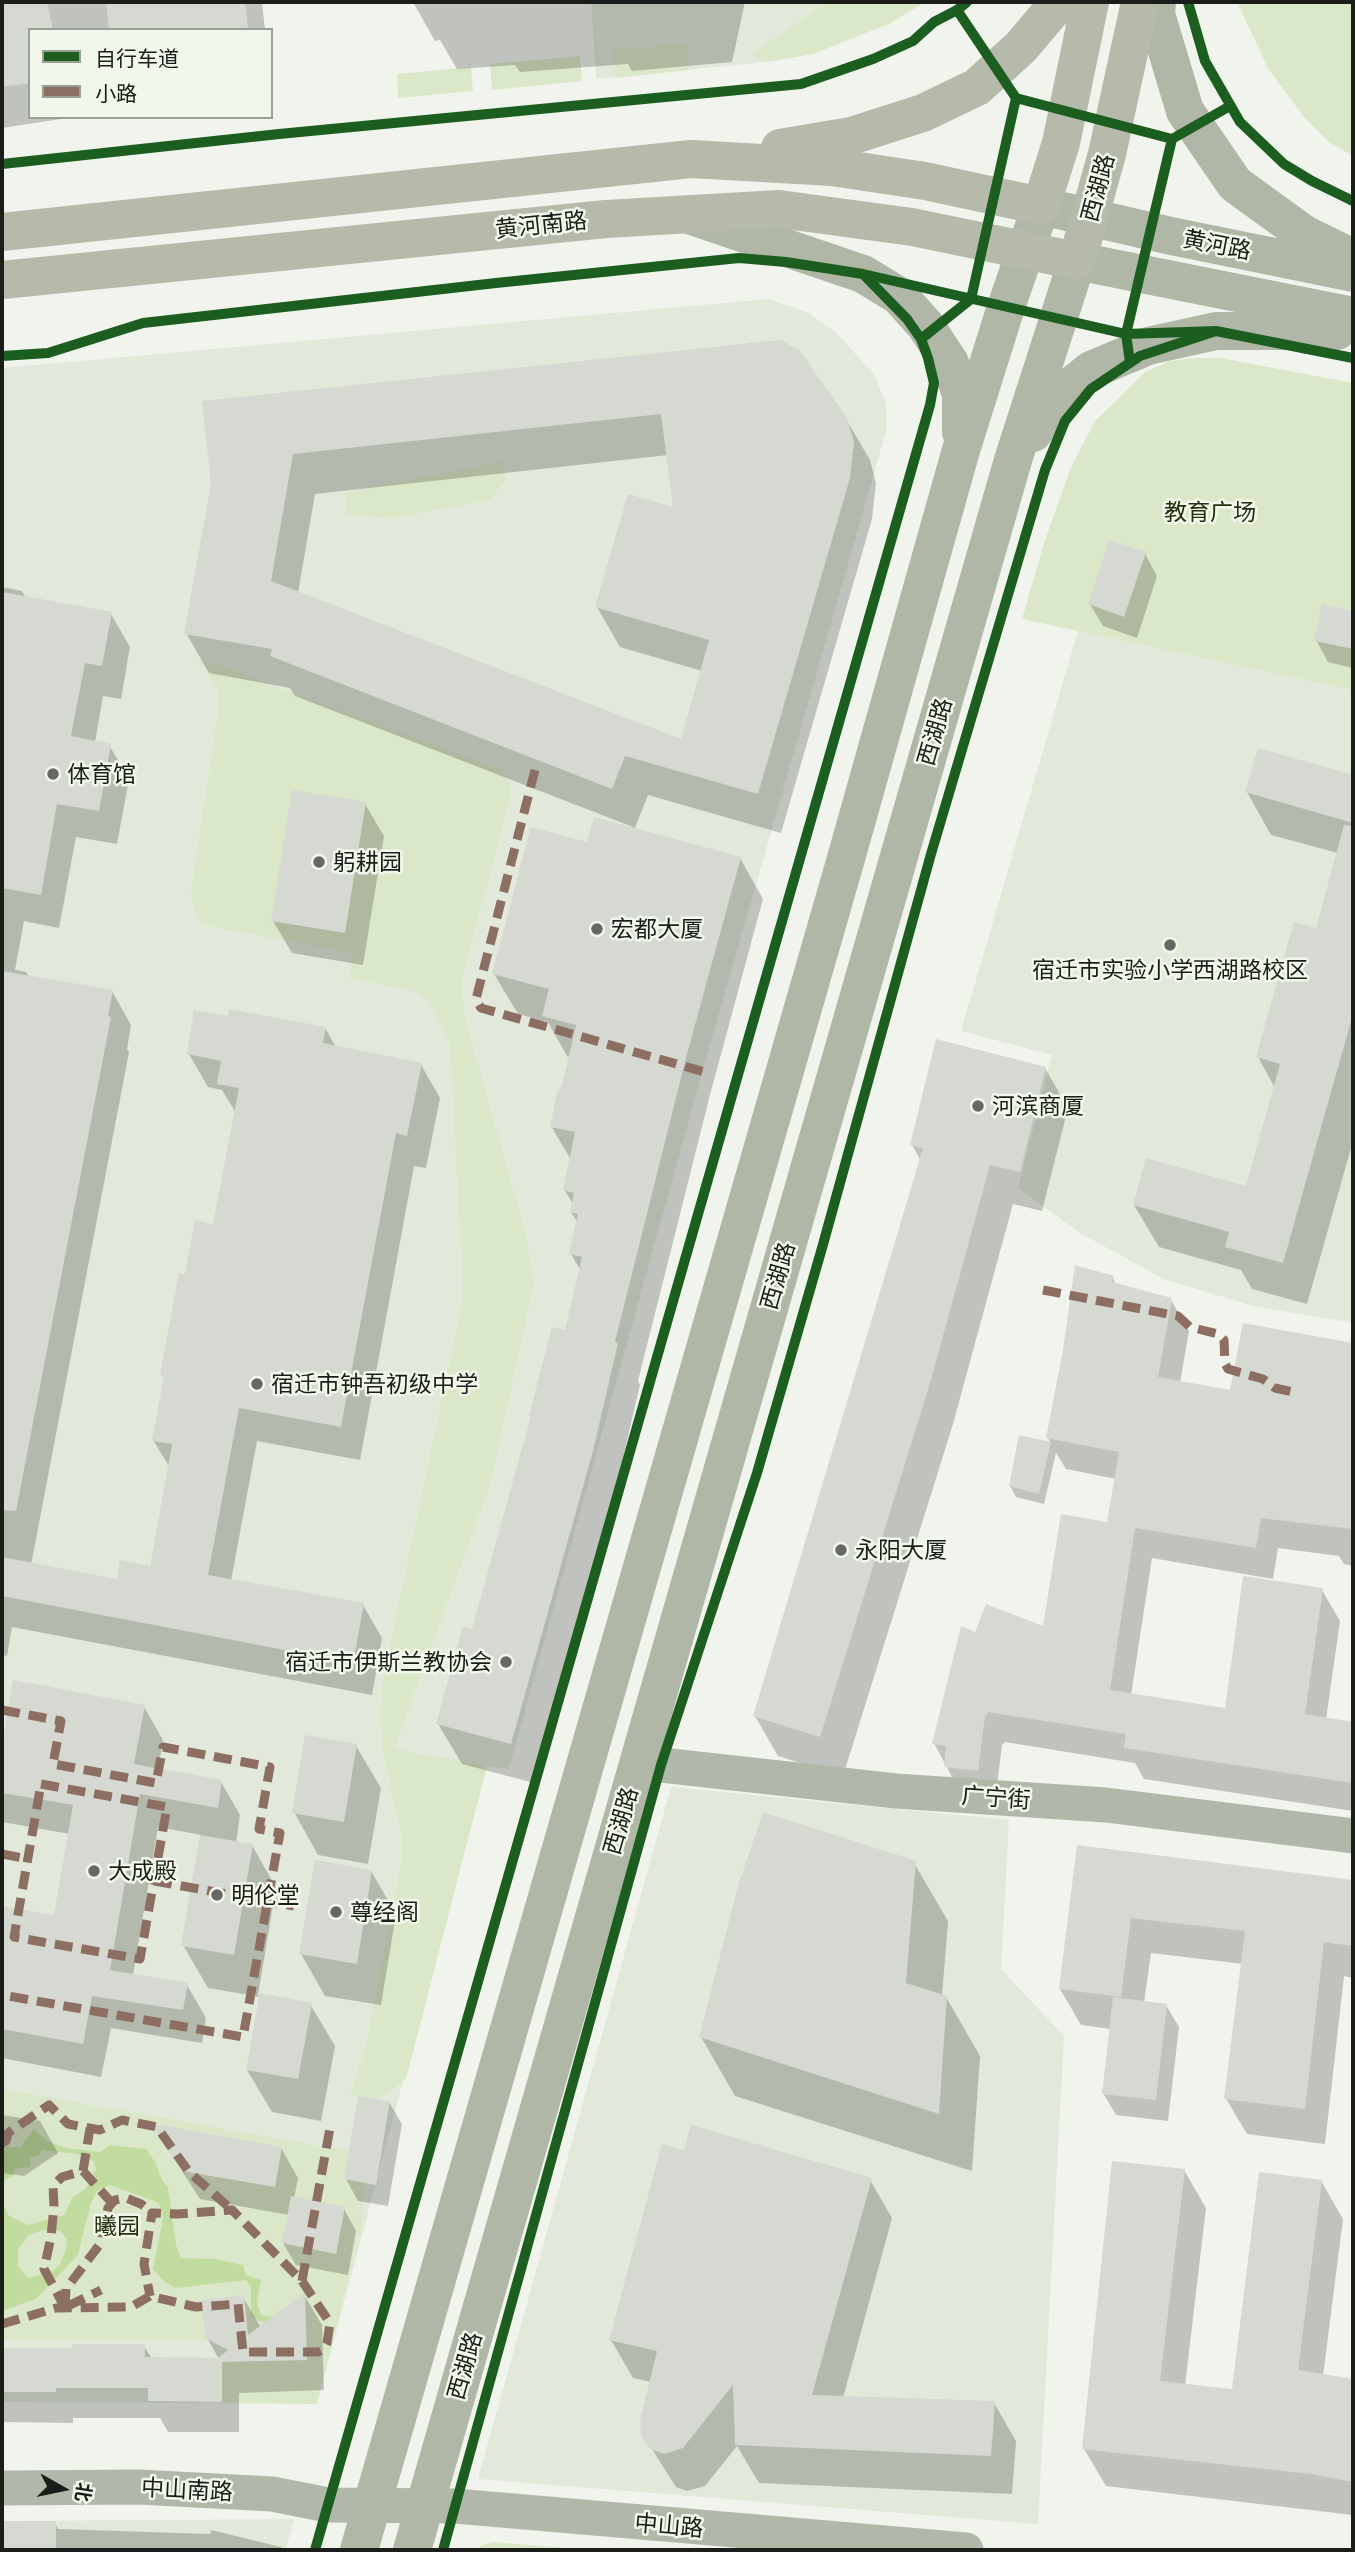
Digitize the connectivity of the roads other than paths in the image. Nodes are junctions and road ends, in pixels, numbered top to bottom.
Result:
1 (1059, 2) edge
2 (1090, 2) edge
3 (1140, 2) edge
4 (1157, 2) edge
5 (691, 159) junction
6 (1041, 206) junction
7 (684, 213) junction
8 (1090, 217) junction
9 (2, 232) edge
10 (1026, 251) junction
11 (1353, 258) edge
12 (1077, 261) junction
13 (1353, 273) edge
14 (2, 280) edge
15 (1353, 316) edge
16 (1353, 332) edge
17 (961, 450) junction
18 (1013, 460) junction
19 (639, 1760) junction
20 (1353, 1836) edge
21 (2, 2487) edge
22 (424, 2506) junction
23 (371, 2507) junction
24 (359, 2550) edge
25 (412, 2550) edge
26 (966, 2550) edge

1 - 5 main road
2 - 6 main road
3 - 8 main road, 西湖路
4 - 11 main road
5 - 6 main road
5 - 9 main road
6 - 8 main road, 黄河路
6 - 10 main road
7 - 10 main road, 黄河南路
7 - 14 main road, 黄河南路
7 - 17 main road
8 - 12 main road, 西湖路
8 - 13 main road, 黄河路
10 - 12 main road, 黄河南路
10 - 17 main road
12 - 15 main road, 黄河路
12 - 18 main road, 西湖路
16 - 18 main road
17 - 23 main road
18 - 19 main road, 西湖路
19 - 20 street, 广宁街
19 - 22 main road, 西湖路
21 - 23 street, 中山南路
22 - 23 street, 中山路
22 - 25 main road, 西湖路
22 - 26 street, 中山路
23 - 24 main road

